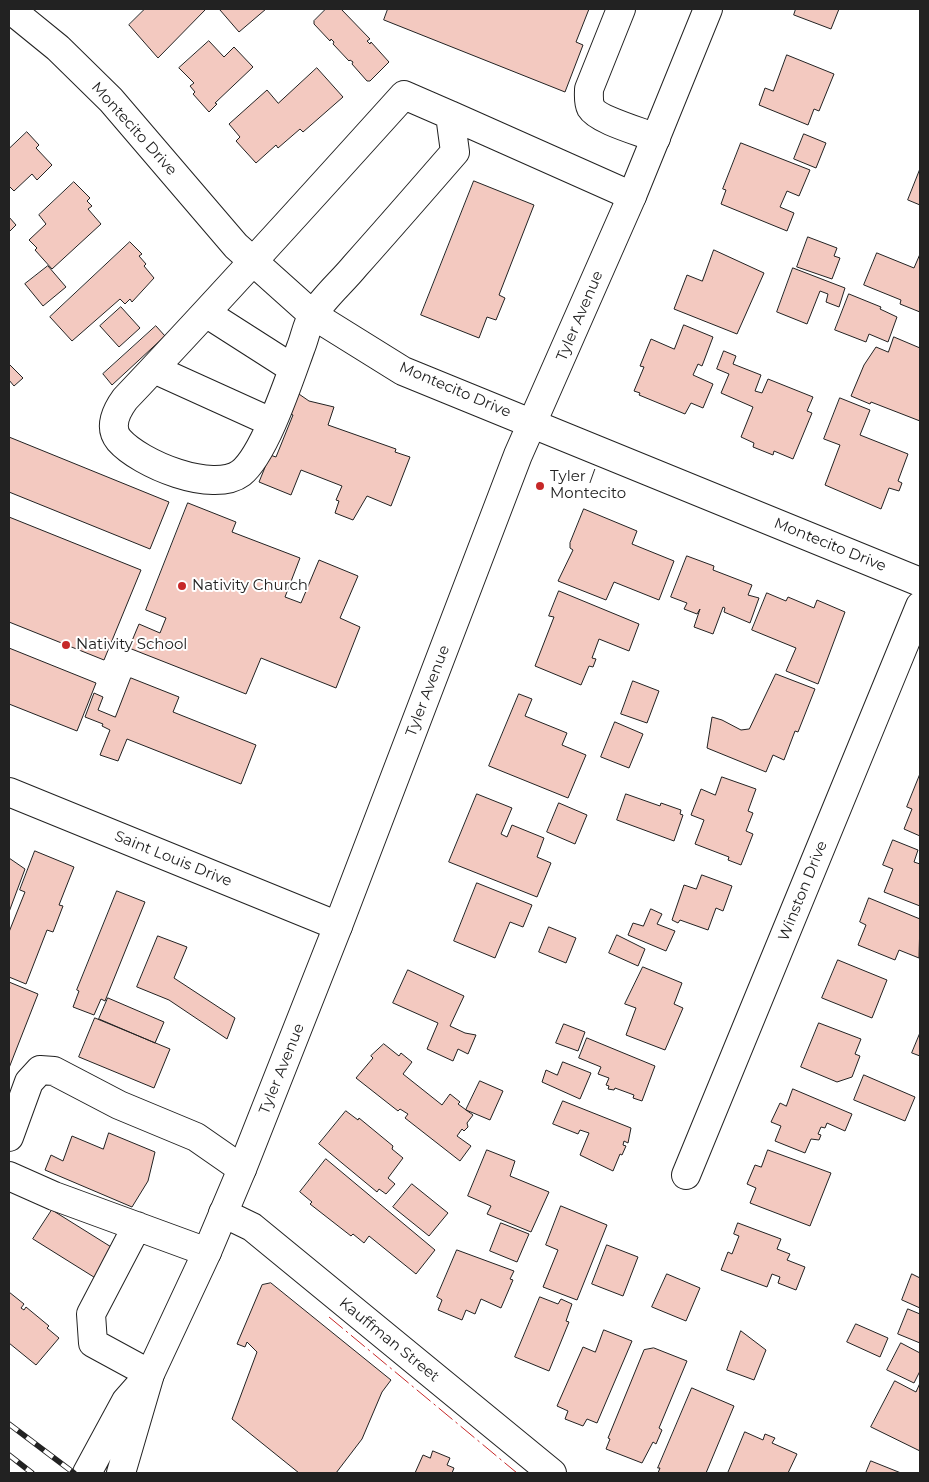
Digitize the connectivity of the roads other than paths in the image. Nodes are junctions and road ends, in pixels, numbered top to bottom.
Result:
1 (10, 9) edge
2 (621, 9) edge
3 (708, 9) edge
4 (450, 115) junction
5 (656, 138) junction
6 (632, 196) junction
7 (254, 262) junction
8 (206, 313) junction
9 (313, 315) junction
10 (154, 368) junction
11 (292, 368) junction
12 (271, 422) junction
13 (534, 423) junction
14 (920, 582) edge
15 (920, 606) edge
16 (9, 792) edge
17 (338, 926) junction
18 (9, 1137) edge
19 (242, 1169) junction
20 (686, 1175) dead end
21 (9, 1176) edge
22 (223, 1212) junction
23 (138, 1226) junction
24 (207, 1252) junction
25 (150, 1374) junction
26 (86, 1473) edge
27 (121, 1473) edge
28 (552, 1473) edge

1 - 7 street, Montecito Drive
2 - 5 street
3 - 5 street, Tyler Avenue
4 - 6 street
4 - 7 street
4 - 9 street
5 - 6 street, Tyler Avenue
6 - 13 street, Tyler Avenue
7 - 8 street
7 - 9 street, Montecito Drive
8 - 10 street
8 - 11 street
9 - 11 street
9 - 13 street, Montecito Drive
10 - 12 street
10 - 12 street
11 - 12 street
13 - 14 street, Montecito Drive
13 - 17 street, Tyler Avenue
15 - 20 street, Winston Drive
16 - 17 street, Saint Louis Drive
17 - 19 street, Tyler Avenue
18 - 19 street
19 - 22 street, Tyler Avenue
21 - 23 street
22 - 24 street, Tyler Avenue
22 - 28 street, Kauffman Street
23 - 24 street
23 - 25 street
24 - 25 street, Tyler Avenue
25 - 26 street, Tyler Avenue
25 - 27 street, Tyler Avenue

